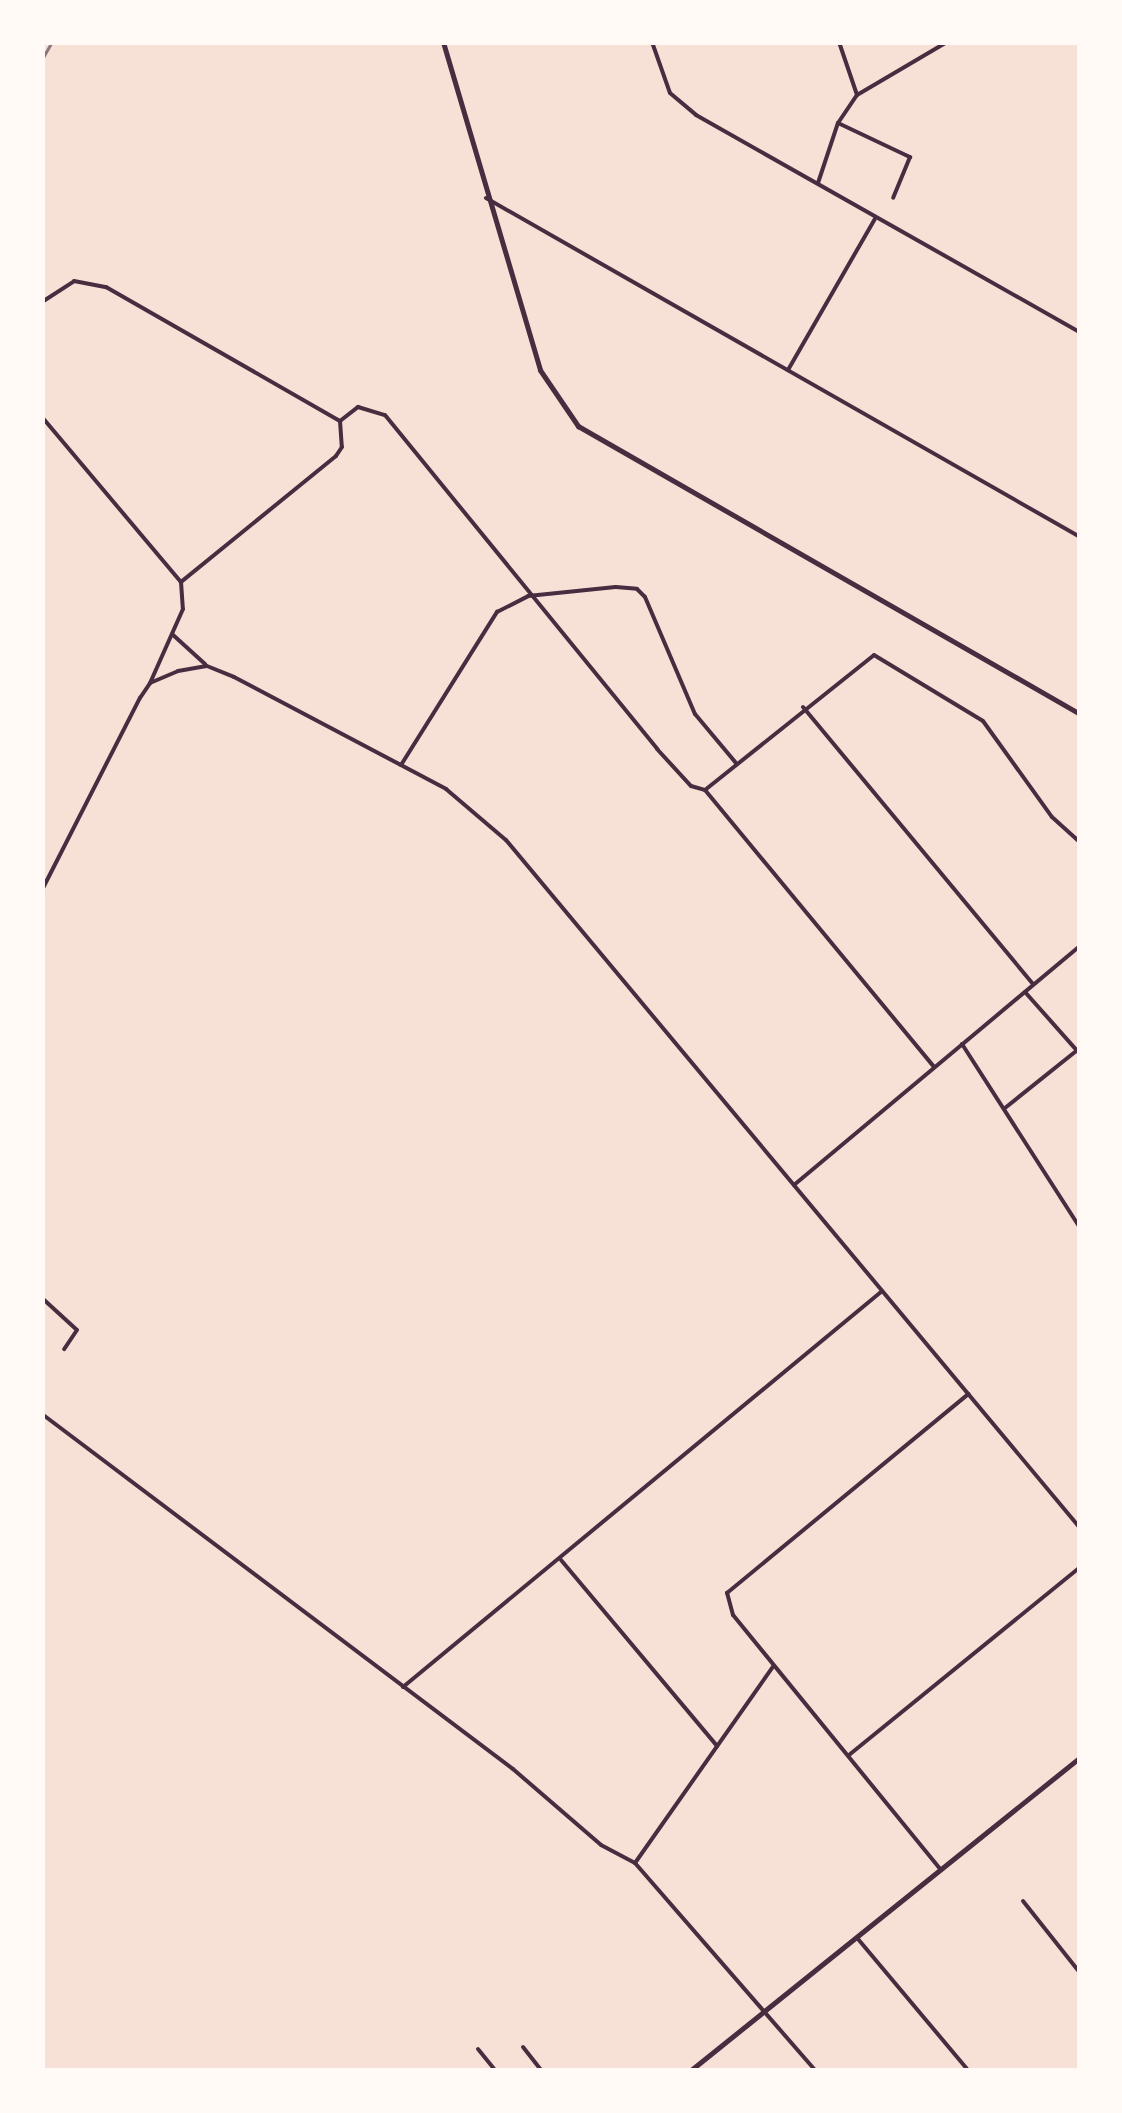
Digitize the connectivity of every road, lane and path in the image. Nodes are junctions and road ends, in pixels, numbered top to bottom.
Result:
1 (442, 42) edge
2 (652, 42) edge
3 (839, 42) edge
4 (947, 42) edge
5 (857, 95) junction
6 (838, 123) junction
7 (818, 183) junction
8 (486, 198) junction
9 (893, 198) dead end
10 (876, 216) junction
11 (42, 302) edge
12 (1080, 332) edge
13 (788, 370) junction
14 (42, 417) edge
15 (340, 422) junction
16 (1080, 537) edge
17 (181, 582) junction
18 (528, 596) junction
19 (172, 634) junction
20 (207, 666) junction
21 (150, 684) junction
22 (802, 707) junction
23 (1080, 714) edge
24 (736, 763) junction
25 (401, 765) junction
26 (705, 790) junction
27 (1080, 842) edge
28 (42, 890) edge
29 (1079, 949) edge
30 (1034, 985) junction
31 (1024, 992) junction
32 (962, 1044) junction
33 (1079, 1051) edge
34 (934, 1067) junction
35 (1004, 1109) junction
36 (794, 1184) junction
37 (1080, 1215) edge
38 (1072, 1217) junction
39 (1080, 1228) edge
40 (882, 1291) junction
41 (42, 1298) edge
42 (64, 1349) dead end
43 (968, 1394) junction
44 (42, 1414) edge
45 (1080, 1528) edge
46 (561, 1560) junction
47 (1080, 1567) edge
48 (774, 1665) junction
49 (403, 1687) junction
50 (717, 1746) junction
51 (848, 1756) junction
52 (1080, 1757) edge
53 (635, 1863) junction
54 (941, 1870) junction
55 (1023, 1901) dead end
56 (858, 1940) junction
57 (1080, 1973) edge
58 (768, 2014) junction
59 (522, 2047) dead end
60 (478, 2049) dead end
61 (495, 2070) edge
62 (541, 2070) edge
63 (691, 2070) edge
64 (815, 2070) edge
65 (968, 2070) edge

1 - 8 street
2 - 7 street
3 - 5 street
4 - 5 street
5 - 6 street
6 - 7 street
6 - 9 street
7 - 10 street
8 - 13 street
8 - 23 street
10 - 12 street
10 - 13 street
11 - 15 street
13 - 16 street
14 - 17 street
15 - 17 street
15 - 18 street
17 - 19 street
18 - 24 street
18 - 25 street
18 - 26 street
19 - 20 street
19 - 21 street
20 - 21 street
20 - 25 street
21 - 28 street
22 - 24 street
22 - 27 street
22 - 30 street
24 - 26 street
25 - 36 street
26 - 34 street
29 - 30 street
30 - 31 street
31 - 32 street
31 - 33 street
32 - 34 street
32 - 35 street
33 - 35 street
34 - 36 street
35 - 38 street
36 - 40 street
37 - 38 street
38 - 39 street
40 - 43 street
40 - 46 street
41 - 42 street
43 - 45 street
43 - 48 street
44 - 49 street
46 - 49 street
46 - 50 street
47 - 51 street
48 - 50 street
48 - 51 street
49 - 53 street
50 - 53 street
51 - 54 street
52 - 54 street
53 - 58 street
54 - 56 street
55 - 57 street
56 - 58 street
56 - 65 street
58 - 63 street
58 - 64 street
59 - 62 street
60 - 61 street

